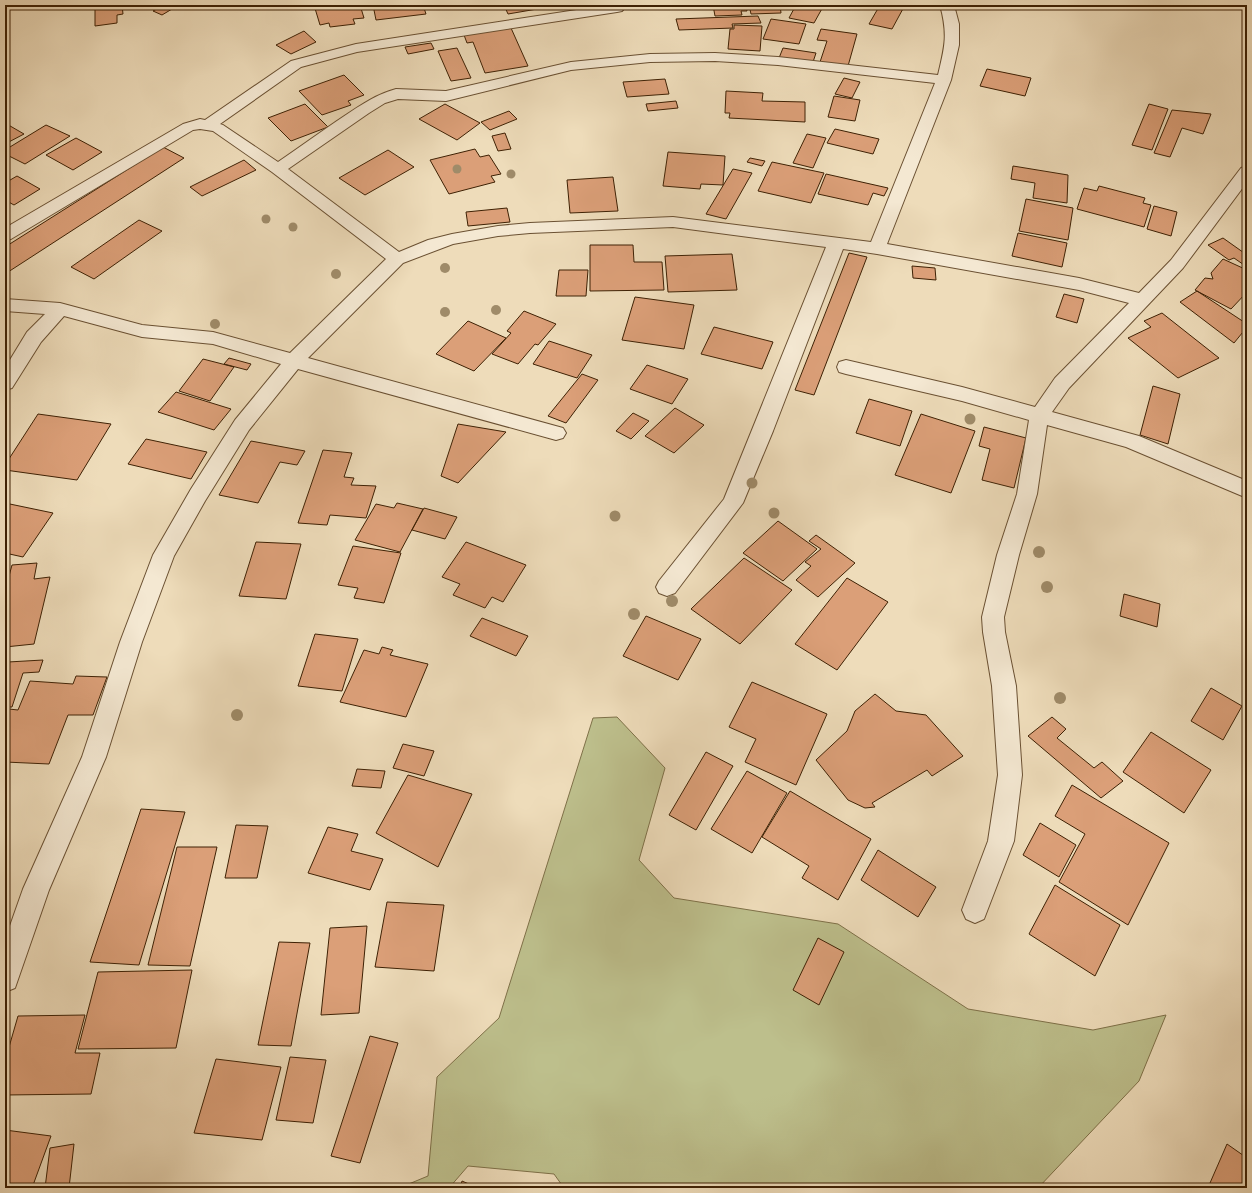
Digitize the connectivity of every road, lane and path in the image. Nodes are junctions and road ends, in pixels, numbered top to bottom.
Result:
1 (620, 5) edge
2 (947, 5) edge
3 (944, 80) junction
4 (208, 125) junction
5 (278, 169) junction
6 (1247, 170) edge
7 (5, 236) edge
8 (837, 242) junction
9 (877, 248) junction
10 (396, 259) junction
11 (1142, 300) junction
12 (5, 305) edge
13 (60, 309) junction
14 (294, 361) junction
15 (846, 367) dead end
16 (5, 383) edge
17 (1039, 416) junction
18 (556, 433) dead end
19 (1247, 490) edge
20 (667, 587) dead end
21 (975, 910) dead end
22 (5, 978) edge

1 - 4 street
2 - 3 street
3 - 5 street
3 - 9 street
4 - 5 street
4 - 7 street
5 - 10 street
6 - 11 street
8 - 9 street
8 - 10 street
8 - 20 street
9 - 11 street
10 - 14 street
11 - 17 street
12 - 13 street
13 - 14 street
13 - 16 street
14 - 18 street
14 - 22 street
15 - 17 street
17 - 19 street
17 - 21 street

